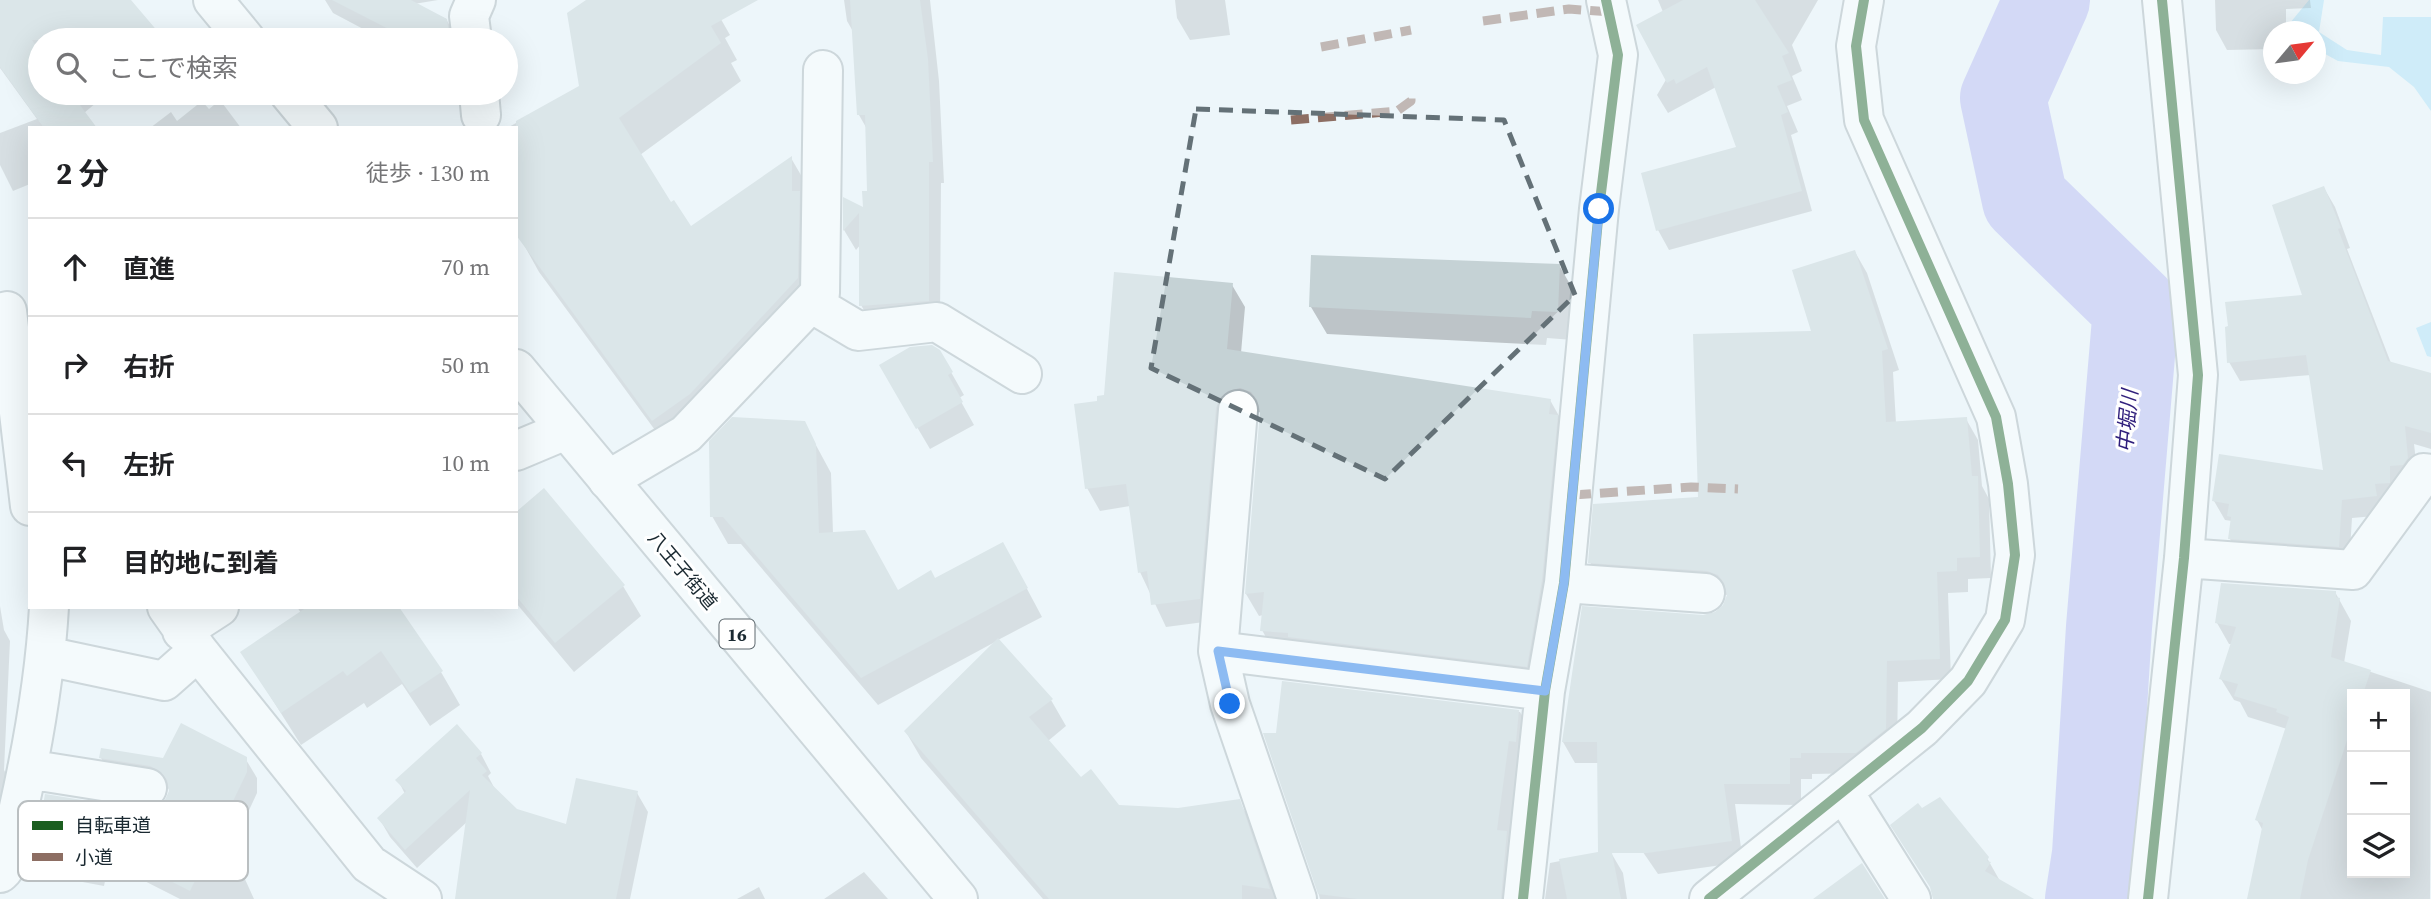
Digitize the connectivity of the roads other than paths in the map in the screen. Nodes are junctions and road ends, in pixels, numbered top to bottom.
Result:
1 (213, 0) edge
2 (476, 0) edge
3 (1864, 0) edge
4 (2162, 0) edge
5 (1615, 4) edge
6 (236, 28) edge
7 (470, 28) edge
8 (823, 70) dead end
9 (299, 105) edge
10 (316, 126) edge
11 (3, 301) edge
12 (811, 303) junction
13 (28, 361) edge
14 (518, 371) edge
15 (1022, 374) dead end
16 (1238, 410) dead end
17 (566, 430) junction
18 (518, 450) edge
19 (2431, 474) edge
20 (608, 480) junction
21 (28, 491) edge
22 (2184, 558) junction
23 (1564, 583) junction
24 (1705, 593) dead end
25 (49, 609) edge
26 (216, 609) edge
27 (182, 630) edge
28 (1218, 651) junction
29 (46, 656) junction
30 (1545, 691) junction
31 (27, 769) junction
32 (147, 788) dead end
33 (1843, 791) junction
34 (20, 801) edge
35 (18, 808) edge
36 (0, 873) edge
37 (422, 899) edge
38 (958, 899) edge
39 (1297, 899) edge
40 (1522, 899) edge
41 (1709, 899) edge
42 (1911, 899) edge
43 (2148, 899) edge

1 - 6 main road
2 - 7 main road
3 - 33 main road
4 - 22 main road
5 - 23 main road
8 - 12 main road
9 - 10 main road
11 - 13 main road
11 - 21 main road
12 - 15 main road
12 - 20 main road
14 - 17 main road, 八王子街道 / 16
16 - 28 main road
17 - 18 main road
17 - 20 main road, 八王子街道 / 16
19 - 22 main road
20 - 38 main road, 八王子街道 / 16
22 - 43 main road
23 - 24 main road
23 - 30 main road
25 - 29 main road
26 - 27 main road
27 - 29 main road
27 - 37 main road
28 - 30 main road
28 - 39 main road
29 - 31 main road
30 - 40 main road
31 - 32 main road
31 - 34 main road
33 - 41 main road
33 - 42 main road
35 - 36 main road

